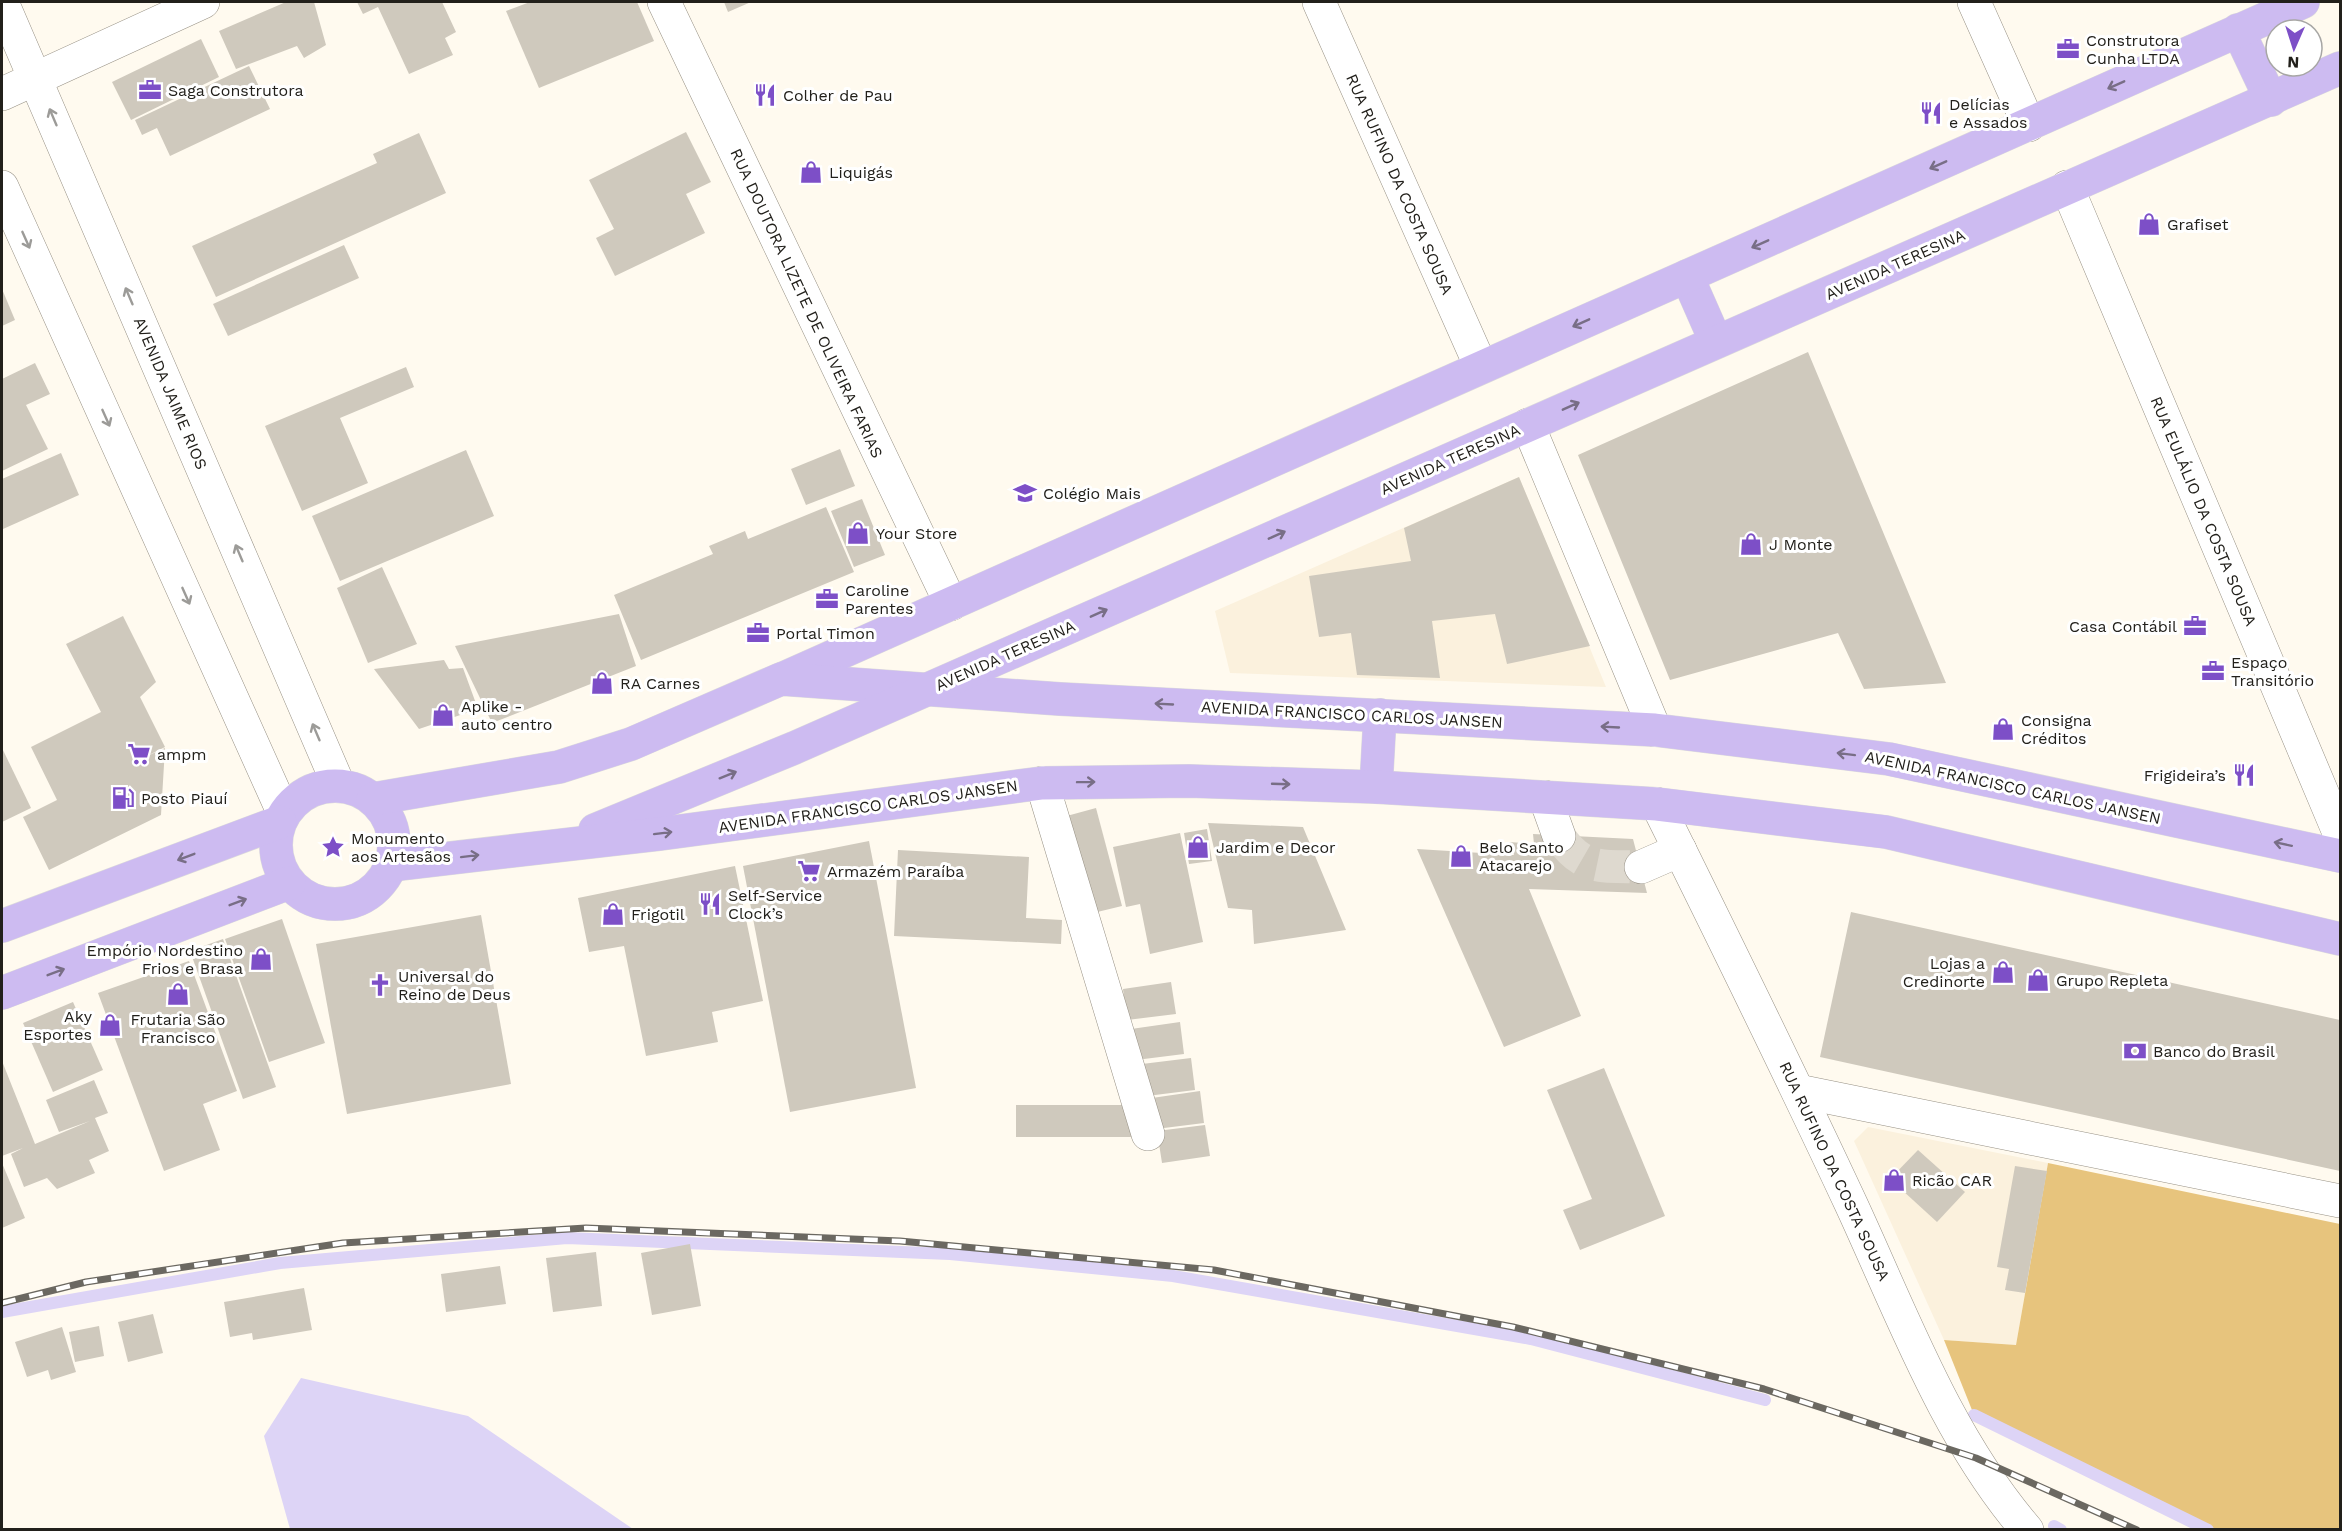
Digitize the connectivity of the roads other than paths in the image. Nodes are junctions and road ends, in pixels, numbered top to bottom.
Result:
1 (2, 2) edge
2 (203, 2) edge
3 (664, 2) edge
4 (1319, 2) edge
5 (1974, 2) edge
6 (2303, 2) edge
7 (2238, 30) junction
8 (2340, 68) edge
9 (36, 79) junction
10 (2, 94) edge
11 (2271, 100) junction
12 (2029, 125) junction
13 (2, 187) edge
14 (2067, 187) junction
15 (1686, 276) junction
16 (1716, 342) junction
17 (1481, 367) junction
18 (1528, 425) junction
19 (951, 604) junction
20 (781, 679) junction
21 (928, 690) junction
22 (1380, 715) junction
23 (1655, 730) junction
24 (1042, 783) junction
25 (339, 786) junction
26 (1376, 787) junction
27 (1545, 797) junction
28 (372, 799) junction
29 (1657, 804) junction
30 (282, 818) junction
31 (2340, 835) edge
32 (1559, 836) tunnel mouth
33 (557, 845) junction
34 (1680, 850) junction
35 (2340, 856) edge
36 (391, 865) junction
37 (1641, 867) tunnel mouth
38 (289, 883) junction
39 (2, 926) edge
40 (2340, 939) edge
41 (2, 993) edge
42 (1798, 1091) junction
43 (1148, 1134) dead end
44 (2340, 1201) edge
45 (2027, 1530) edge

1 - 9 street, AVENIDA JAIME RIOS
2 - 9 street
3 - 19 street, RUA DOUTORA LIZETE DE OLIVEIRA FARIAS
4 - 17 street, RUA RUFINO DA COSTA SOUSA
5 - 12 street
6 - 7 main road
7 - 11 main road
7 -> 12 main road
8 - 11 main road, AVENIDA TERESINA
9 - 10 street
25 -> 9 street, AVENIDA JAIME RIOS
11 - 14 main road, AVENIDA TERESINA
12 -> 15 main road
13 -> 30 street
14 - 16 main road, AVENIDA TERESINA
14 - 31 street, RUA EULÁLIO DA COSTA SOUSA
15 - 16 main road
15 -> 17 main road
18 -> 16 main road, AVENIDA TERESINA
17 - 19 main road
21 -> 18 main road, AVENIDA TERESINA
18 - 23 street
19 - 20 main road
20 - 21 main road, AVENIDA FRANCISCO CARLOS JANSEN
20 - 28 main road, AVENIDA FRANCISCO CARLOS JANSEN
22 -> 21 main road, AVENIDA FRANCISCO CARLOS JANSEN
33 -> 21 main road, AVENIDA TERESINA
23 -> 22 main road, AVENIDA FRANCISCO CARLOS JANSEN
22 - 26 main road
35 -> 23 main road, AVENIDA FRANCISCO CARLOS JANSEN
24 -> 26 main road, AVENIDA FRANCISCO CARLOS JANSEN
33 -> 24 main road, AVENIDA FRANCISCO CARLOS JANSEN
24 - 43 street
25 - 28 main road
25 - 30 main road
26 - 27 main road, AVENIDA FRANCISCO CARLOS JANSEN
27 - 29 main road, AVENIDA FRANCISCO CARLOS JANSEN
27 - 32 street
28 - 36 main road
29 - 34 street, RUA RUFINO DA COSTA SOUSA
29 - 40 main road, AVENIDA FRANCISCO CARLOS JANSEN
30 - 38 main road
30 -> 39 main road
36 -> 33 main road, AVENIDA FRANCISCO CARLOS JANSEN
34 - 37 street
34 - 42 street, RUA RUFINO DA COSTA SOUSA
36 - 38 main road
41 -> 38 main road
42 - 44 street
42 - 45 street, RUA RUFINO DA COSTA SOUSA

